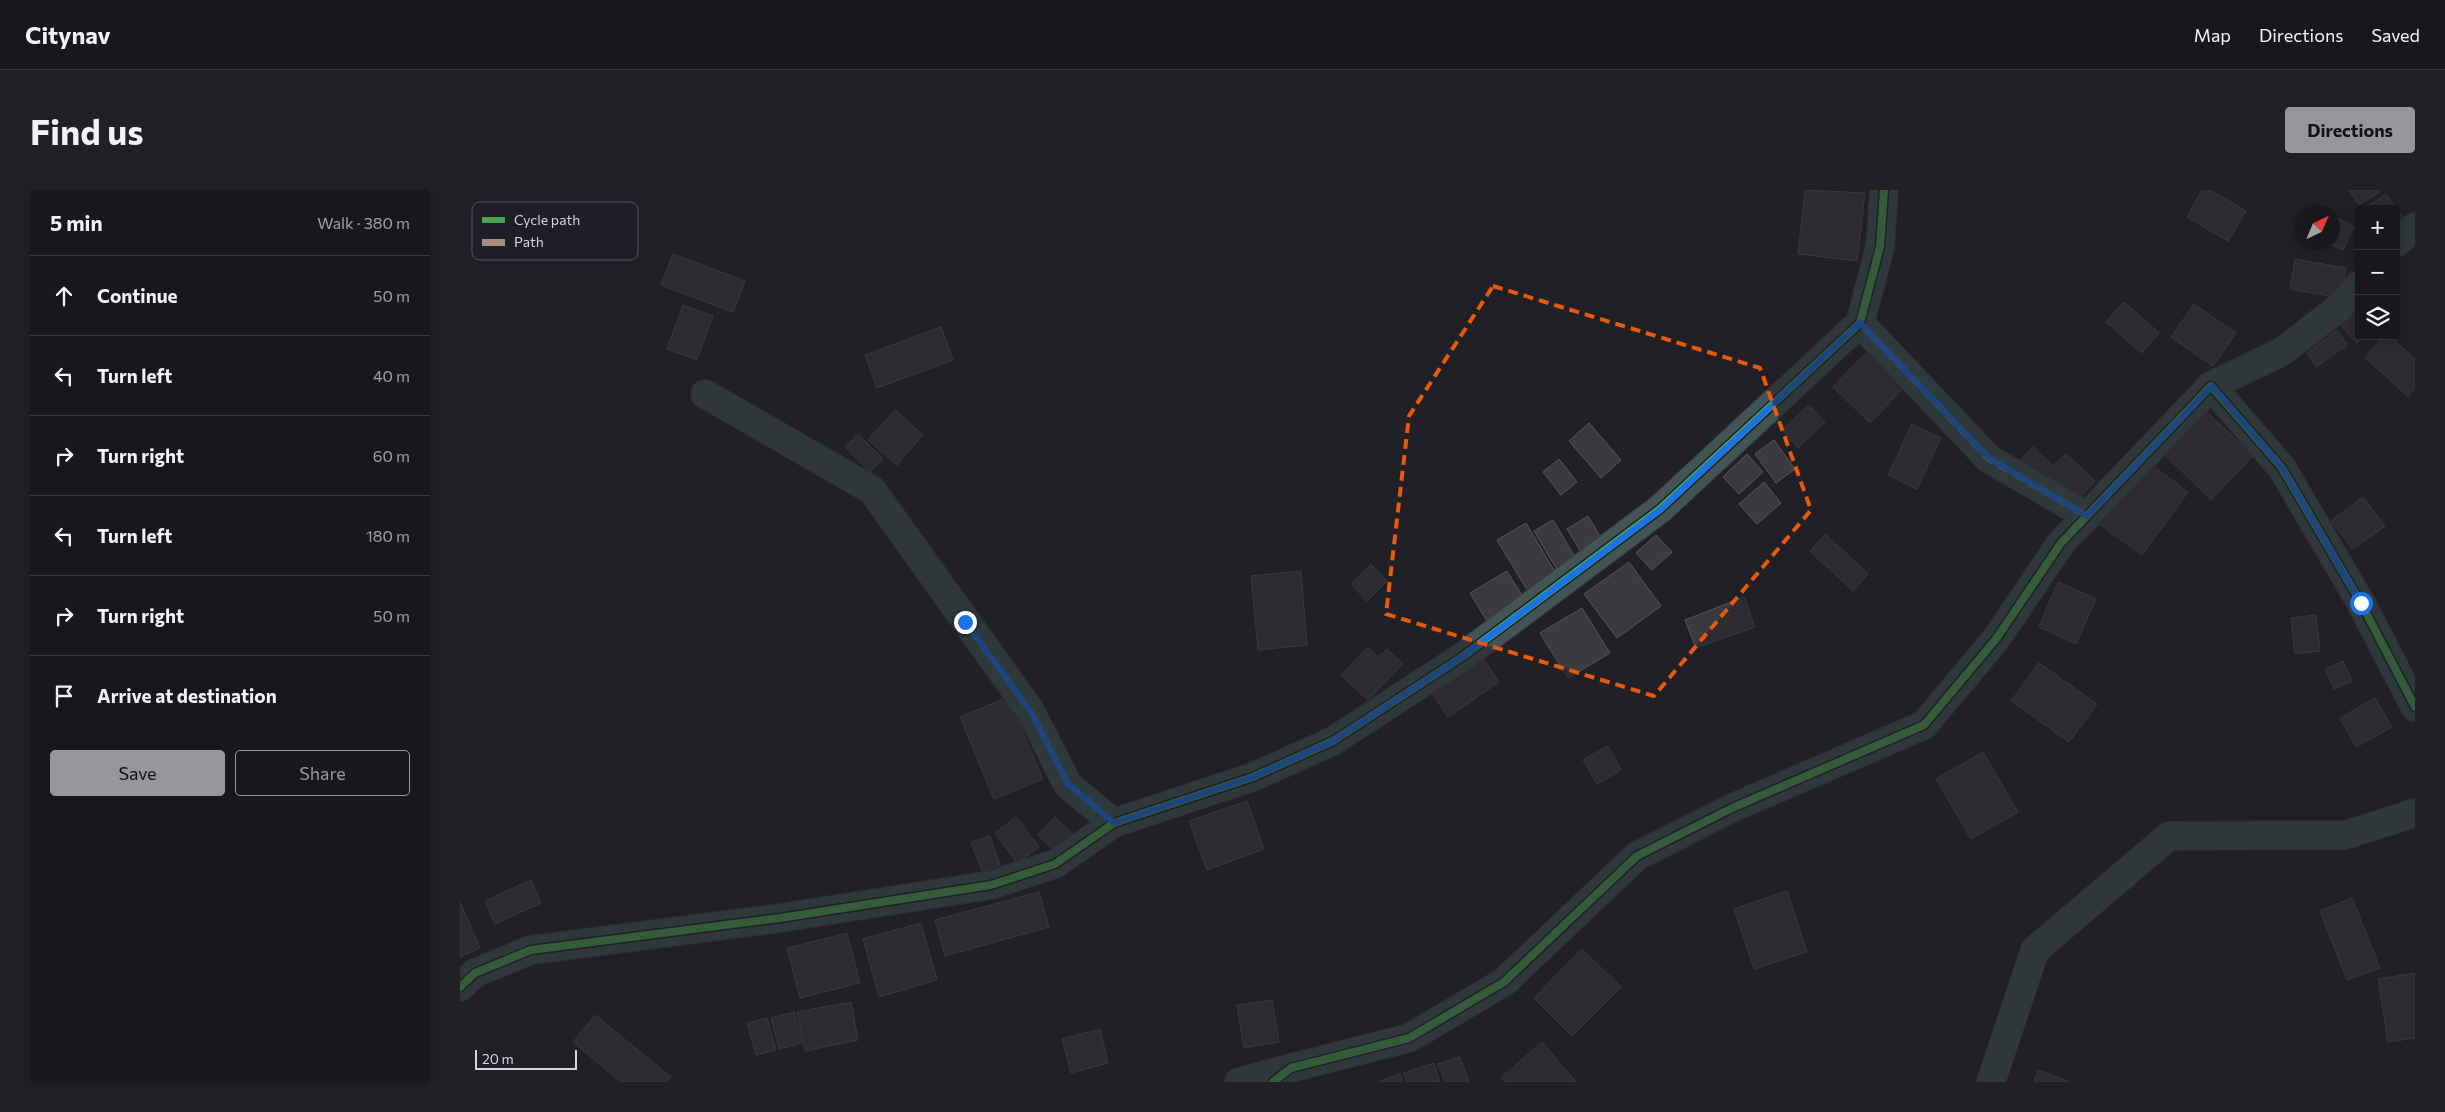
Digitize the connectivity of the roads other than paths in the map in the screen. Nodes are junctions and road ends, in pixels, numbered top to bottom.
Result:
1 (1884, 190) edge
2 (2415, 228) edge
3 (2400, 240) edge
4 (2355, 289) edge
5 (1860, 323) junction
6 (2212, 386) junction
7 (705, 394) dead end
8 (2087, 516) junction
9 (2415, 707) edge
10 (2415, 812) edge
11 (1114, 823) junction
12 (460, 987) edge
13 (1282, 1075) edge
14 (1238, 1082) edge
15 (1991, 1082) edge

1 - 5 street
2 - 3 street
4 - 6 street
5 - 8 street
5 - 11 street
6 - 8 street
6 - 9 street
7 - 11 street
8 - 13 street
10 - 15 street
11 - 12 street
13 - 14 street

